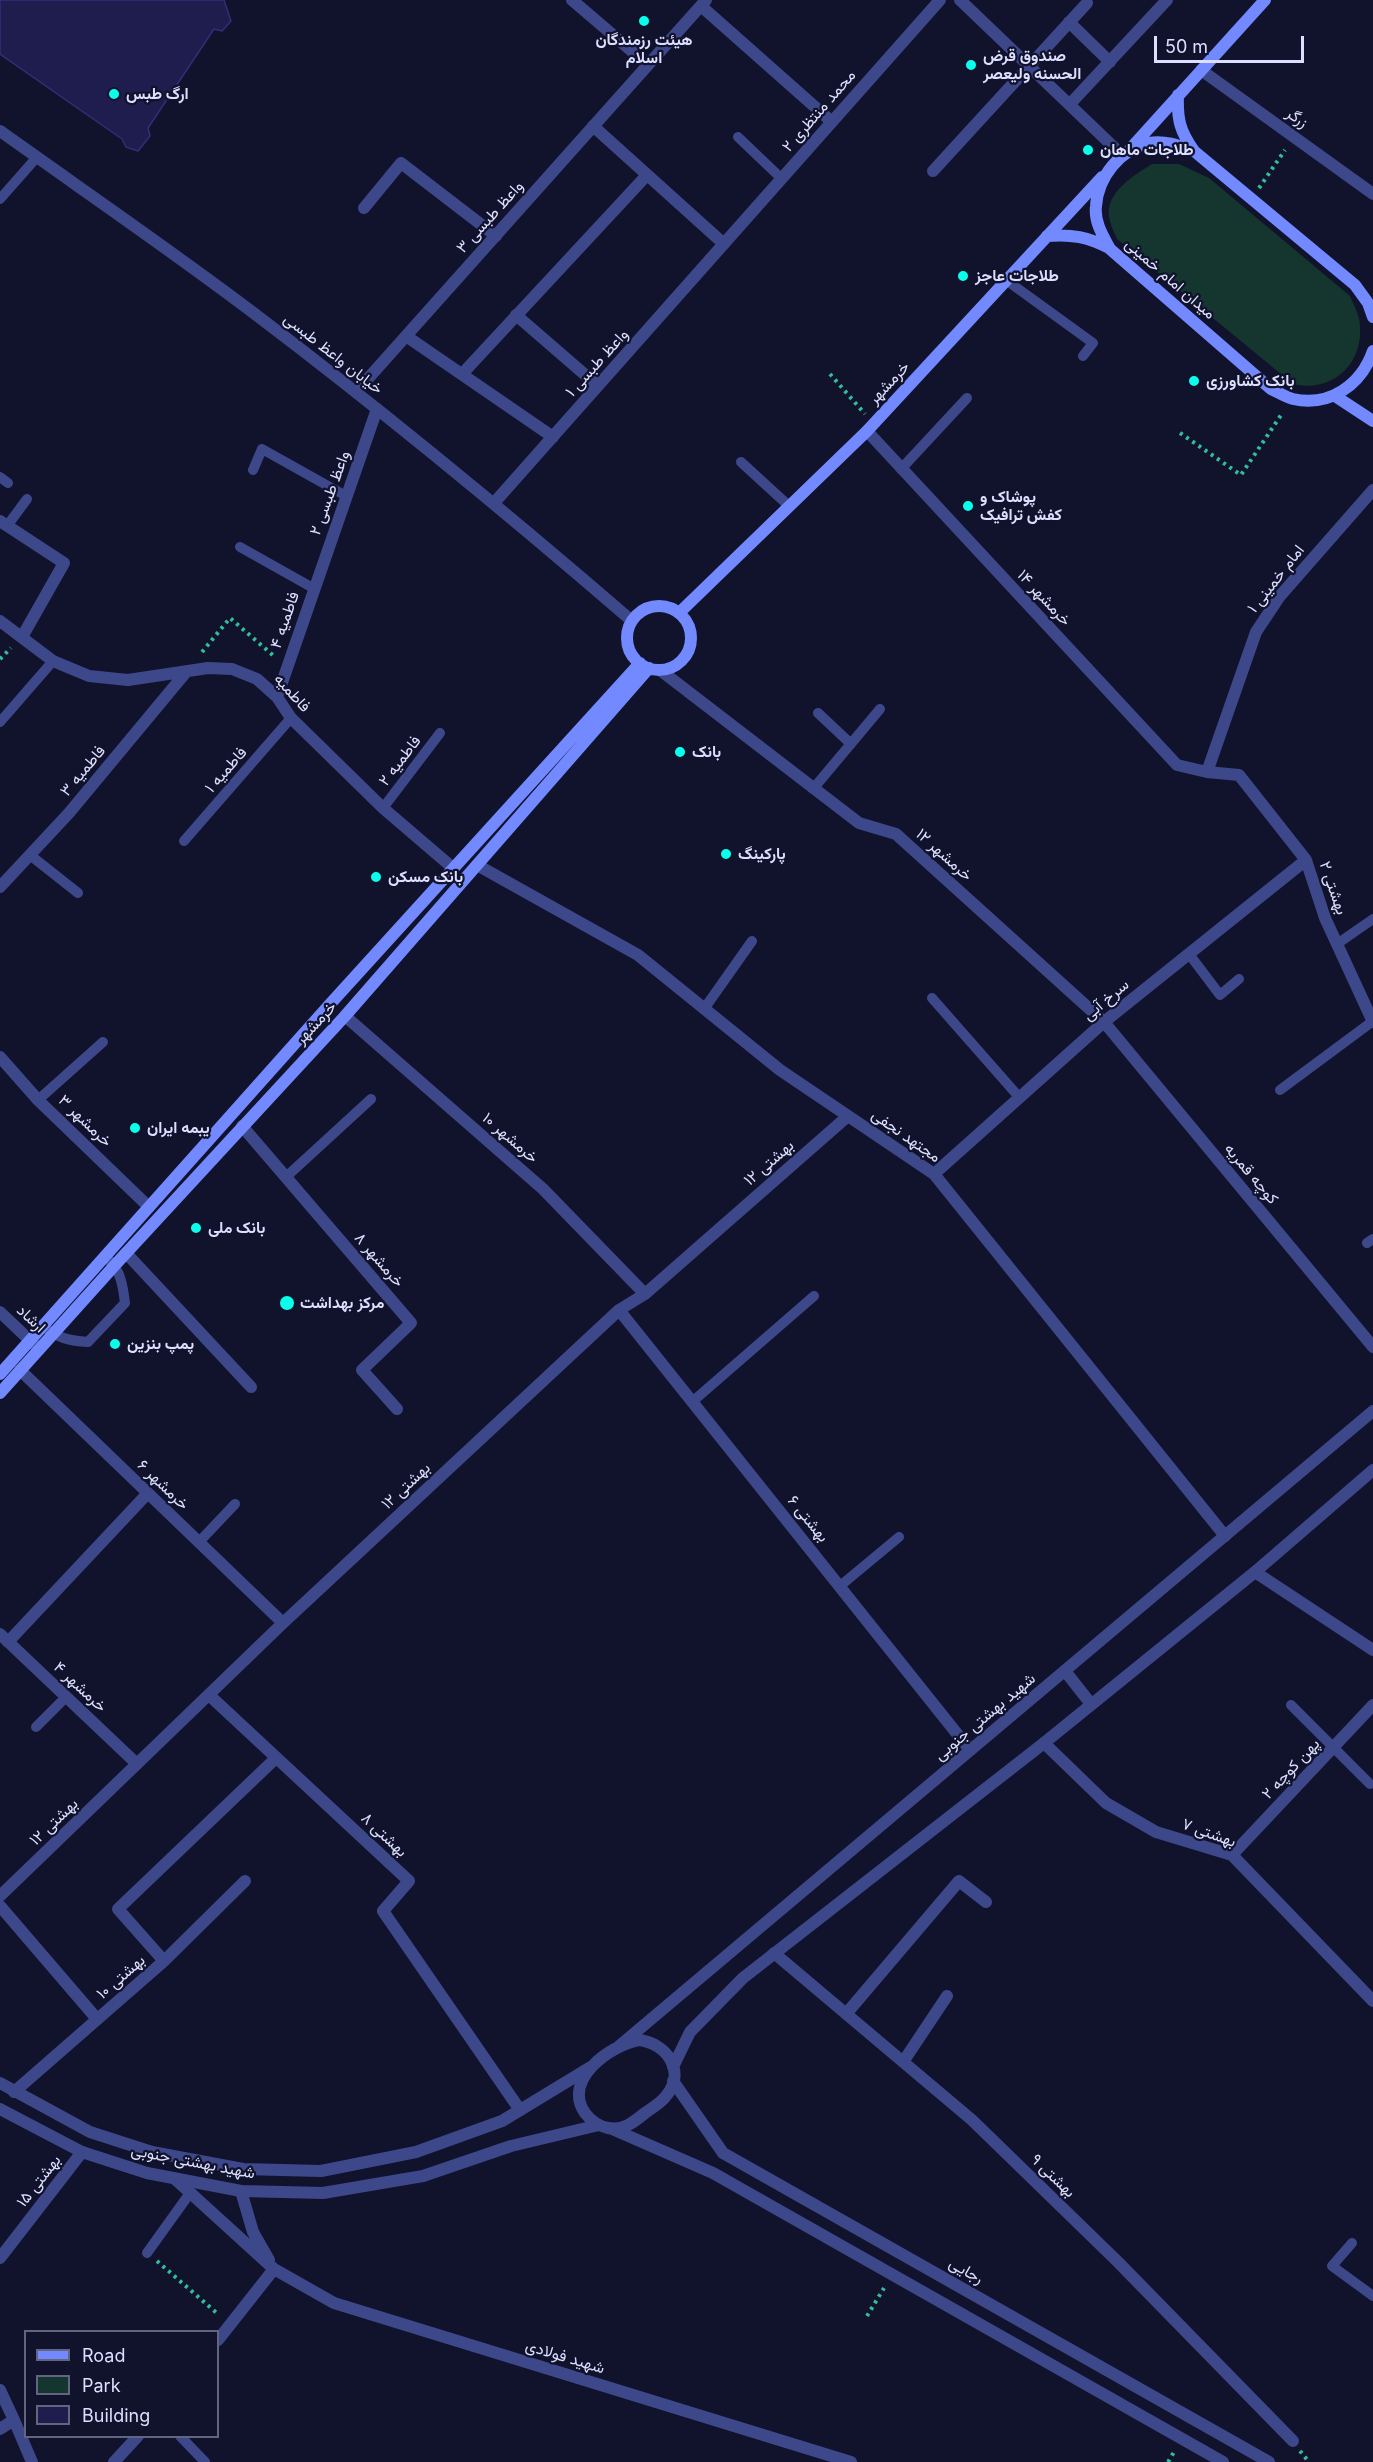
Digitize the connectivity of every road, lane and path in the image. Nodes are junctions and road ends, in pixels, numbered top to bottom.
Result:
1 (572, 0) edge
2 (940, 0) edge
3 (960, 0) edge
4 (1167, 0) edge
5 (1265, 0) edge
6 (703, 3) edge
7 (1087, 3) dead end
8 (1069, 22) junction
9 (1110, 62) junction
10 (648, 65) junction
11 (1030, 66) junction
12 (1201, 70) junction
13 (1178, 95) junction
14 (1071, 104) junction
15 (832, 122) junction
16 (593, 126) junction
17 (0, 131) edge
18 (738, 137) dead end
19 (1294, 137) junction
20 (1194, 152) junction
21 (1125, 153) junction
22 (36, 157) junction
23 (1112, 166) junction
24 (933, 171) dead end
25 (647, 175) junction
26 (782, 179) junction
27 (1373, 194) edge
28 (0, 199) edge
29 (1252, 199) junction
30 (364, 208) dead end
31 (496, 236) junction
32 (1047, 236) junction
33 (724, 244) junction
34 (1110, 249) junction
35 (1006, 280) junction
36 (516, 315) junction
37 (1373, 317) edge
38 (406, 336) junction
39 (1373, 351) edge
40 (1083, 356) dead end
41 (1370, 370) edge
42 (463, 373) junction
43 (830, 374) dead end
44 (598, 386) junction
45 (356, 392) junction
46 (1335, 396) junction
47 (967, 398) dead end
48 (1291, 398) junction
49 (377, 409) junction
50 (1373, 421) edge
51 (870, 428) junction
52 (1180, 433) dead end
53 (553, 437) junction
54 (741, 462) dead end
55 (901, 468) junction
56 (253, 470) dead end
57 (1373, 490) edge
58 (346, 496) junction
59 (27, 499) dead end
60 (494, 503) junction
61 (789, 506) junction
62 (3, 524) edge
63 (240, 547) dead end
64 (313, 588) junction
65 (679, 613) junction
66 (0, 621) edge
67 (632, 621) junction
68 (22, 637) junction
69 (53, 661) junction
70 (287, 667) junction
71 (650, 667) junction
72 (187, 671) junction
73 (277, 697) junction
74 (880, 709) dead end
75 (818, 713) dead end
76 (291, 718) junction
77 (0, 722) edge
78 (440, 733) dead end
79 (851, 744) junction
80 (1207, 772) junction
81 (813, 789) junction
82 (383, 808) junction
83 (184, 841) dead end
84 (30, 855) junction
85 (1306, 860) junction
86 (477, 865) junction
87 (453, 868) junction
88 (0, 886) edge
89 (78, 893) dead end
90 (1373, 919) edge
91 (752, 941) dead end
92 (1337, 944) junction
93 (1189, 954) junction
94 (1239, 979) dead end
95 (932, 998) dead end
96 (704, 1009) junction
97 (345, 1016) junction
98 (1373, 1021) edge
99 (1104, 1022) junction
100 (103, 1042) dead end
101 (0, 1058) edge
102 (1280, 1090) dead end
103 (1019, 1097) junction
104 (371, 1099) dead end
105 (38, 1100) junction
106 (848, 1116) junction
107 (242, 1126) junction
108 (934, 1174) junction
109 (286, 1177) junction
110 (149, 1207) junction
111 (126, 1253) junction
112 (110, 1261) junction
113 (645, 1294) junction
114 (814, 1296) dead end
115 (619, 1310) junction
116 (0, 1312) edge
117 (48, 1330) junction
118 (34, 1345) junction
119 (1373, 1347) edge
120 (20, 1370) junction
121 (0, 1374) edge
122 (251, 1387) dead end
123 (0, 1393) edge
124 (692, 1402) junction
125 (397, 1409) dead end
126 (1373, 1411) edge
127 (1373, 1470) edge
128 (147, 1493) junction
129 (235, 1504) dead end
130 (1225, 1536) junction
131 (899, 1537) dead end
132 (199, 1542) junction
133 (1255, 1572) junction
134 (840, 1586) junction
135 (283, 1623) junction
136 (4, 1638) edge
137 (1373, 1650) edge
138 (1065, 1671) junction
139 (209, 1695) junction
140 (66, 1697) junction
141 (1090, 1704) junction
142 (1291, 1705) dead end
143 (1373, 1705) edge
144 (36, 1727) dead end
145 (1044, 1743) junction
146 (1334, 1746) junction
147 (970, 1750) junction
148 (276, 1758) junction
149 (137, 1764) junction
150 (1370, 1784) dead end
151 (1232, 1855) junction
152 (245, 1881) dead end
153 (0, 1896) edge
154 (986, 1902) dead end
155 (0, 1906) edge
156 (774, 1953) junction
157 (164, 1961) junction
158 (947, 1996) dead end
159 (1373, 2001) edge
160 (846, 2014) junction
161 (97, 2019) junction
162 (618, 2047) junction
163 (903, 2062) junction
164 (591, 2067) junction
165 (673, 2067) junction
166 (673, 2080) junction
167 (0, 2083) edge
168 (14, 2092) junction
169 (520, 2110) junction
170 (1, 2111) edge
171 (605, 2127) junction
172 (82, 2152) junction
173 (174, 2178) junction
174 (241, 2191) junction
175 (190, 2193) junction
176 (1352, 2244) dead end
177 (147, 2253) joint
178 (0, 2258) edge
179 (274, 2269) junction
180 (892, 2275) junction
181 (1373, 2296) edge
182 (867, 2316) dead end
183 (230, 2325) junction
184 (219, 2339) edge
185 (0, 2390) edge
186 (14, 2420) junction
187 (0, 2429) edge
188 (136, 2438) edge
189 (182, 2438) edge
190 (1293, 2441) dead end
191 (32, 2462) edge
192 (114, 2462) edge
193 (205, 2462) edge
194 (851, 2462) edge
195 (1223, 2462) edge
196 (1269, 2462) edge

1 - 10 street
2 - 15 street, محمد منتظری ۲
3 - 11 street
4 - 9 street
5 - 12 main road
6 - 10 street, واعظ طبسی ۳
6 - 15 street
7 - 8 street
8 - 9 street
8 - 11 street
9 - 14 street
10 - 16 street, واعظ طبسی ۳
11 - 14 street
11 - 24 street
12 - 13 main road
12 - 19 street, زرگر
13 - 20 main road
13 - 21 main road
14 - 21 street
15 - 26 street, محمد منتظری ۲
16 - 25 street
16 - 31 street, واعظ طبسی ۳
17 - 22 street, خیابان واعظ طبسی
18 - 26 lane
19 - 27 street, زرگر
19 - 29 path
20 - 21 main road, میدان امام خمینی
20 - 29 main road, میدان امام خمینی
21 - 23 main road, میدان امام خمینی
22 - 28 lane
22 - 45 street, خیابان واعظ طبسی
23 - 32 main road, خرمشهر
23 - 34 main road, میدان امام خمینی
25 - 33 street
25 - 36 street
26 - 33 street, محمد منتظری ۲
29 - 37 main road, میدان امام خمینی
30 - 31 street
31 - 38 street, واعظ طبسی ۳
32 - 34 main road
32 - 35 main road, خرمشهر
33 - 44 street, واعظ طبسی ۱
34 - 48 main road, میدان امام خمینی
35 - 40 lane
35 - 51 main road, خرمشهر
36 - 42 street
36 - 44 street
38 - 42 street
38 - 45 street, واعظ طبسی ۳
39 - 41 main road, میدان امام خمینی
41 - 46 main road, میدان امام خمینی
42 - 53 street
43 - 51 path
44 - 53 street, واعظ طبسی ۱
45 - 49 street, خیابان واعظ طبسی
46 - 48 main road, میدان امام خمینی
46 - 50 main road
47 - 55 lane
48 - 52 path
49 - 58 street, واعظ طبسی ۲
49 - 60 street, خیابان واعظ طبسی
51 - 55 street, خرمشهر ۱۴
51 - 61 main road, خرمشهر
53 - 60 street, واعظ طبسی ۱
54 - 61 lane
55 - 80 street, خرمشهر ۱۴
56 - 58 lane
57 - 80 street, امام خمینی ۱
58 - 64 street, واعظ طبسی ۲
59 - 62 lane
60 - 67 street, خیابان واعظ طبسی
61 - 65 main road, خرمشهر
62 - 68 street
63 - 64 lane
64 - 70 street, فاطمیه ۴
65 - 67 main road
65 - 71 main road
66 - 68 street, فاطمیه
67 - 71 main road
68 - 69 street, فاطمیه
69 - 72 street, فاطمیه
69 - 77 lane
70 - 72 path
70 - 73 street, فاطمیه ۴
71 - 81 street, خرمشهر ۱۲
71 - 86 main road, خرمشهر
71 - 87 main road, خرمشهر
72 - 73 street, فاطمیه
72 - 84 street, فاطمیه ۳
73 - 76 street, فاطمیه
74 - 79 lane
75 - 79 lane
76 - 82 street, فاطمیه
76 - 83 lane, فاطمیه ۱
78 - 82 lane, فاطمیه ۲
79 - 81 lane
80 - 85 street, بهشتی ۲
81 - 99 street, خرمشهر ۱۲
82 - 87 street, فاطمیه
84 - 88 street, فاطمیه ۳
84 - 89 lane
85 - 92 street, بهشتی ۲
85 - 93 street, سرخ آبی
86 - 96 street, مجتهد نجفی
86 - 97 main road, خرمشهر
87 - 110 main road, خرمشهر
90 - 92 lane
91 - 96 lane
92 - 98 street, بهشتی ۲
93 - 94 lane
93 - 99 street, سرخ آبی
95 - 103 lane
96 - 106 street, مجتهد نجفی
97 - 107 main road, خرمشهر
97 - 113 street, خرمشهر ۱۰
98 - 102 lane
99 - 103 street, سرخ آبی
99 - 119 street, کوچه قمریه
100 - 105 lane
101 - 105 street, خرمشهر ۳
103 - 108 street, سرخ آبی
104 - 109 lane
105 - 110 street, خرمشهر ۳
106 - 108 street, مجتهد نجفی
106 - 113 street, بهشتی ۱۲
107 - 109 street, خرمشهر ۸
107 - 111 main road, خرمشهر
108 - 130 street, مجتهد نجفی
109 - 125 street, خرمشهر ۸
110 - 112 main road, خرمشهر
111 - 112 main road, خرمشهر
111 - 122 street
112 - 117 main road, خرمشهر
112 - 117 lane
113 - 115 street, بهشتی ۱۲
114 - 124 lane
115 - 124 street, بهشتی ۶
115 - 135 street, بهشتی ۱۲
116 - 118 street, ارشاد
117 - 118 main road, خرمشهر
118 - 120 main road, خرمشهر
118 - 121 main road, خرمشهر
120 - 123 main road, خرمشهر
120 - 128 street, خرمشهر ۶
124 - 134 street, بهشتی ۶
126 - 130 street, شهید بهشتی جنوبی
127 - 133 street
128 - 132 street, خرمشهر ۶
128 - 136 street
129 - 132 lane
130 - 138 street, شهید بهشتی جنوبی
131 - 134 lane
132 - 135 street, خرمشهر ۶
133 - 137 street
133 - 141 street
134 - 147 street, بهشتی ۶
135 - 139 street, بهشتی ۱۲
136 - 140 street, خرمشهر ۴
138 - 141 street
138 - 147 street, شهید بهشتی جنوبی
139 - 148 street, بهشتی ۸
139 - 149 street, بهشتی ۱۲
140 - 144 lane
140 - 149 street, خرمشهر ۴
141 - 145 street
142 - 146 lane
143 - 146 street, پهن کوچه ۲
145 - 151 street, بهشتی ۷
145 - 156 street
146 - 150 lane
146 - 151 street, پهن کوچه ۲
147 - 162 street, شهید بهشتی جنوبی
148 - 157 street
148 - 169 street, بهشتی ۸
149 - 153 street, بهشتی ۱۲
151 - 159 street, بهشتی ۷
152 - 157 street, بهشتی ۱۰
154 - 160 street
155 - 161 street
156 - 160 street, بهشتی ۹
156 - 165 street
157 - 161 street, بهشتی ۱۰
158 - 163 street
160 - 163 street, بهشتی ۹
161 - 168 street, بهشتی ۱۰
162 - 164 street
162 - 165 street
163 - 190 street, بهشتی ۹
164 - 169 street, شهید بهشتی جنوبی
164 - 171 street
165 - 166 street
166 - 171 street
166 - 196 street, رجایی
167 - 168 street, شهید بهشتی جنوبی
168 - 169 street, شهید بهشتی جنوبی
170 - 172 street, شهید بهشتی جنوبی
171 - 174 street, شهید بهشتی جنوبی
171 - 180 street
172 - 173 street, شهید بهشتی جنوبی
172 - 178 street, بهشتی ۱۵
173 - 174 street, شهید بهشتی جنوبی
173 - 175 street, شهید فولادی
174 - 179 street
175 - 177 lane
175 - 179 street, شهید فولادی
176 - 181 lane
177 - 183 path
179 - 183 street
179 - 194 street, شهید فولادی
180 - 182 path
180 - 195 street
183 - 184 street
185 - 186 street
186 - 187 street
186 - 191 street
188 - 192 street
189 - 193 lane

